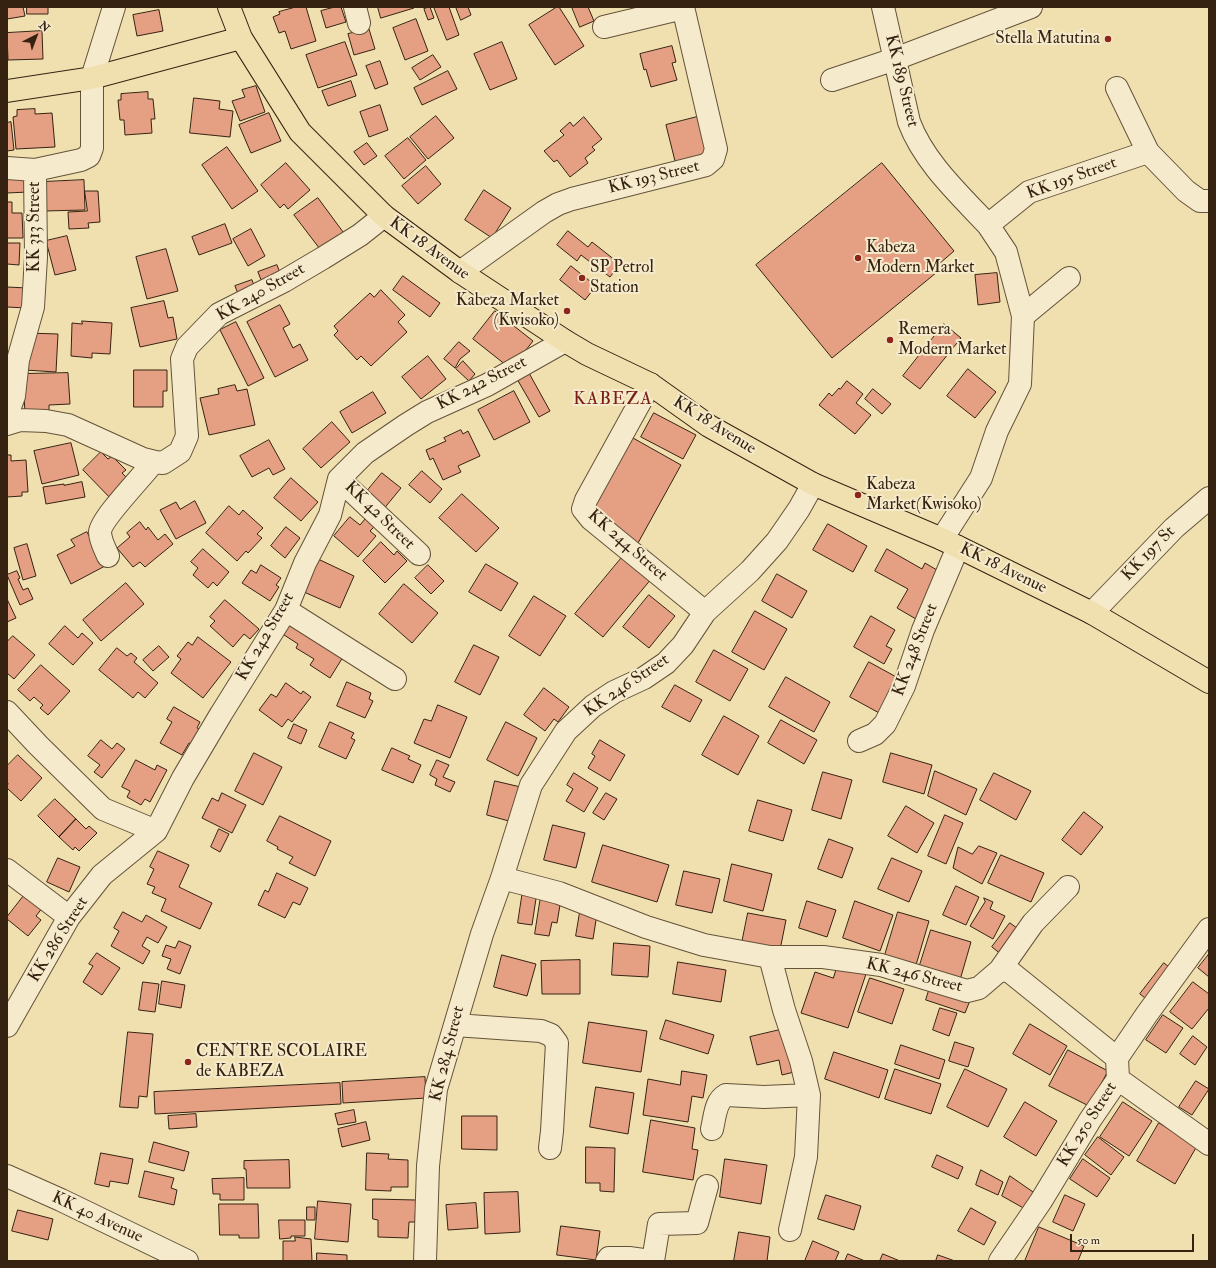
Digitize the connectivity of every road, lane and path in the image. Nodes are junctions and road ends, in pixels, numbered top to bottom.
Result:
1 (114, 7) edge
2 (229, 7) edge
3 (683, 7) edge
4 (883, 7) edge
5 (1030, 7) edge
6 (604, 27) dead end
7 (241, 38) junction
8 (895, 59) junction
9 (92, 78) junction
10 (832, 80) dead end
11 (1118, 88) dead end
12 (7, 91) edge
13 (1148, 152) junction
14 (7, 168) edge
15 (35, 170) junction
16 (1209, 201) edge
17 (384, 216) junction
18 (988, 226) junction
19 (460, 272) junction
20 (1069, 278) dead end
21 (1023, 316) junction
22 (565, 342) junction
23 (650, 384) junction
24 (7, 415) edge
25 (7, 424) edge
26 (155, 462) junction
27 (339, 478) junction
28 (812, 484) junction
29 (1209, 498) edge
30 (950, 543) junction
31 (419, 554) dead end
32 (108, 556) dead end
33 (286, 610) junction
34 (705, 612) junction
35 (1092, 613) junction
36 (395, 679) dead end
37 (1209, 682) edge
38 (7, 712) edge
39 (859, 741) dead end
40 (156, 831) junction
41 (7, 870) edge
42 (502, 878) junction
43 (1068, 887) dead end
44 (69, 916) junction
45 (1209, 929) edge
46 (770, 957) junction
47 (1000, 970) junction
48 (455, 1025) junction
49 (7, 1026) edge
50 (1118, 1068) junction
51 (809, 1095) junction
52 (712, 1129) dead end
53 (1209, 1144) edge
54 (550, 1148) dead end
55 (7, 1176) edge
56 (707, 1186) dead end
57 (790, 1230) dead end
58 (187, 1261) edge
59 (425, 1261) edge
60 (606, 1261) edge
61 (650, 1261) edge
62 (653, 1261) edge
63 (1000, 1261) edge

1 - 9 street
2 - 7 main road, KK 18 Avenue
3 - 6 street, KK 193 Street
3 - 19 street, KK 193 Street
4 - 8 street, KK 189 Street
5 - 8 street
7 - 9 main road
7 - 17 main road, KK 18 Avenue
8 - 10 street
8 - 18 street, KK 189 Street
9 - 12 main road
9 - 15 street, KK 313 Street
11 - 13 street
13 - 16 street
13 - 18 street, KK 195 Street
14 - 15 street
15 - 24 street, KK 313 Street
17 - 19 main road, KK 18 Avenue
17 - 26 street, KK 240 Street
18 - 21 street
19 - 22 main road, KK 18 Avenue
20 - 21 street
21 - 30 street
22 - 23 main road, KK 18 Avenue
22 - 27 street, KK 242 Street
23 - 28 main road, KK 18 Avenue
23 - 34 street, KK 244 Street
25 - 26 street
26 - 32 street
27 - 31 street, KK 42 Street
27 - 33 street, KK 242 Street
28 - 30 main road, KK 18 Avenue
28 - 34 street, KK 246 Street
29 - 35 street, KK 197 St
30 - 35 main road, KK 18 Avenue
30 - 39 street, KK 248 Street
33 - 36 street
33 - 40 street, KK 242 Street
34 - 42 street, KK 246 Street
35 - 37 main road, KK 18 Avenue
38 - 40 street
40 - 44 street, KK 286 Street
41 - 44 street
42 - 46 street, KK 246 Street
42 - 48 street, KK 284 Street
43 - 47 street, KK 246 Street
44 - 49 street, KK 286 Street
45 - 50 street, KK 250 Street
46 - 47 street, KK 246 Street
46 - 51 street
47 - 50 street
48 - 54 street
48 - 59 street, KK 284 Street
50 - 53 street
50 - 63 street, KK 250 Street
51 - 52 street
51 - 57 street
55 - 58 street, KK 40 Avenue
56 - 62 street
60 - 61 street

